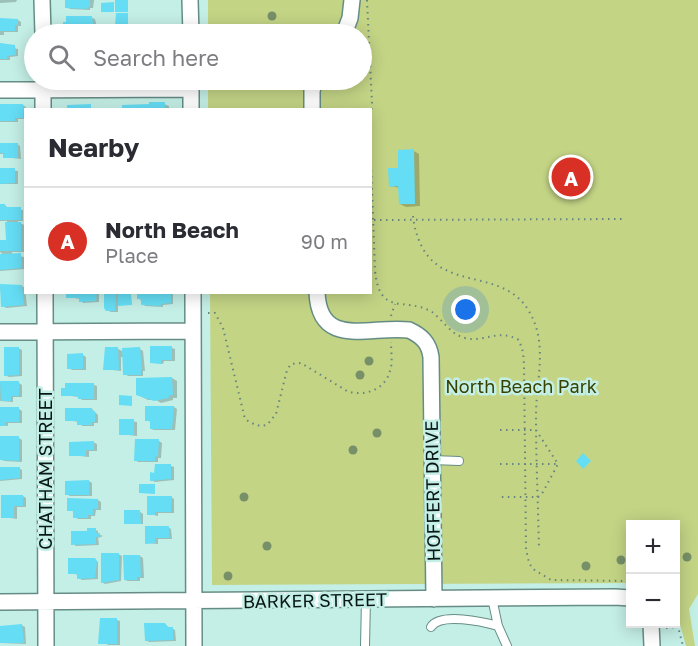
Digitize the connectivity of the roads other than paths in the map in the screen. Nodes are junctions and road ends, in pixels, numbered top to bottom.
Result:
1 (42, 0) edge
2 (190, 0) edge
3 (352, 0) edge
4 (43, 24) edge
5 (190, 24) edge
6 (348, 24) edge
7 (24, 87) edge
8 (0, 90) edge
9 (43, 90) edge
10 (191, 90) edge
11 (312, 90) edge
12 (43, 108) edge
13 (191, 108) edge
14 (312, 108) edge
15 (45, 294) edge
16 (192, 294) edge
17 (317, 294) edge
18 (193, 331) junction
19 (0, 332) edge
20 (45, 332) junction
21 (432, 460) junction
22 (459, 460) dead end
23 (434, 598) junction
24 (492, 598) junction
25 (626, 598) edge
26 (366, 599) junction
27 (193, 601) junction
28 (0, 602) edge
29 (46, 602) junction
30 (498, 626) junction
31 (431, 627) dead end
32 (651, 628) edge
33 (46, 646) edge
34 (194, 646) edge
35 (365, 646) edge
36 (507, 646) edge
37 (652, 646) edge

1 - 4 street
2 - 5 street
3 - 6 street
7 - 8 street
9 - 12 street
10 - 13 street
11 - 14 street
15 - 20 street, CHATHAM STREET
16 - 18 street
17 - 21 street, HOFFERT DRIVE
18 - 20 street
18 - 27 street
19 - 20 street
20 - 29 street, CHATHAM STREET
21 - 22 lane
21 - 23 street, HOFFERT DRIVE
23 - 24 street, BARKER STREET
23 - 26 street, BARKER STREET
24 - 25 street, BARKER STREET
24 - 30 lane
26 - 27 street, BARKER STREET
26 - 35 lane
27 - 29 street, BARKER STREET
27 - 34 street
28 - 29 street, BARKER STREET
29 - 33 street, CHATHAM STREET
30 - 31 lane
30 - 36 lane
32 - 37 street

